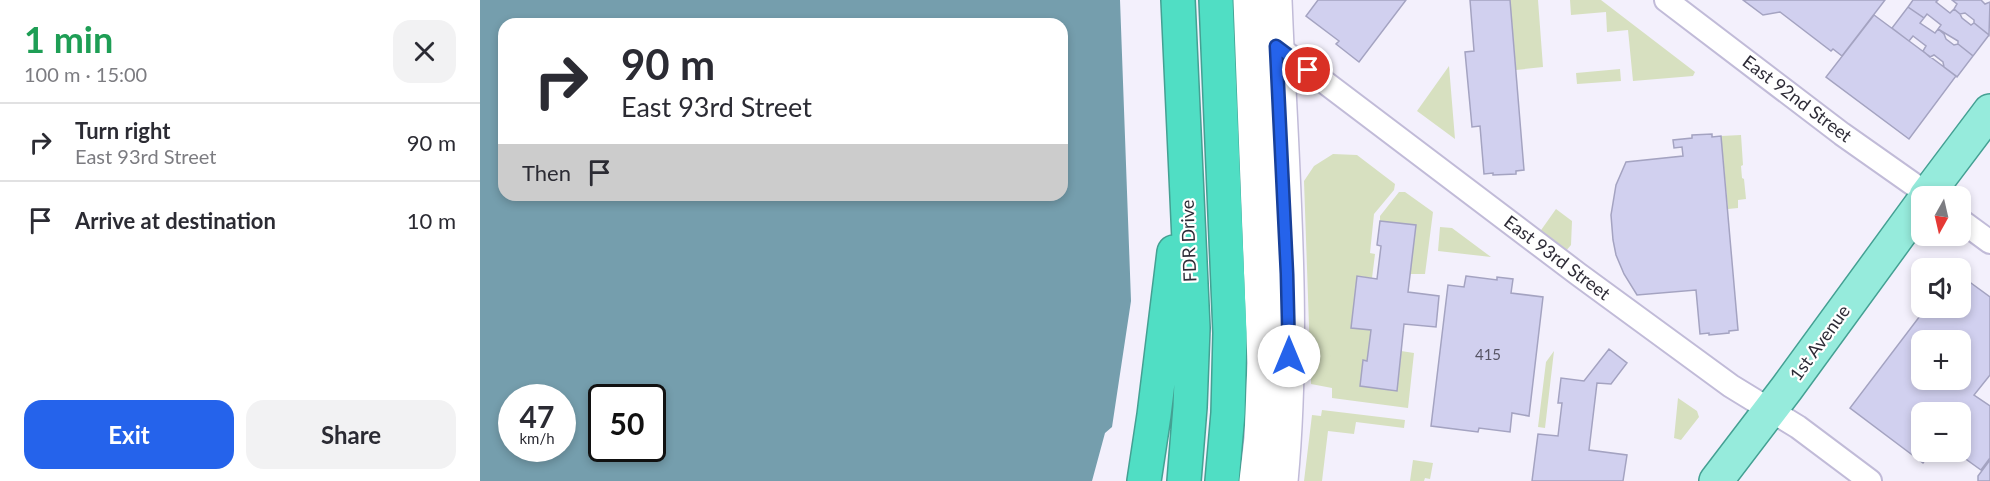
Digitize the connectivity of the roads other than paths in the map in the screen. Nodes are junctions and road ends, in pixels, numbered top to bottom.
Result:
1 (1178, 0) edge
2 (1216, 0) edge
3 (1275, 0) edge
4 (1666, 0) edge
5 (1250, 13) edge
6 (1276, 46) junction
7 (1990, 111) edge
8 (1186, 172) junction
9 (1935, 186) edge
10 (1911, 187) edge
11 (1911, 218) edge
12 (1971, 228) edge
13 (1990, 242) edge
14 (1770, 411) junction
15 (1144, 481) edge
16 (1184, 481) edge
17 (1222, 481) edge
18 (1256, 481) edge
19 (1281, 481) edge
20 (1716, 481) edge
21 (1870, 481) edge

1 - 8 highway, FDR Drive
2 - 17 highway, FDR Drive
3 - 6 main road
4 - 10 street, East 92nd Street
5 - 6 street, East 93rd Street
5 - 18 main road
6 - 14 street, East 93rd Street
6 - 19 main road
7 - 9 main road, 1st Avenue
8 - 15 highway
8 - 16 highway, FDR Drive
11 - 14 main road, 1st Avenue
12 - 13 street
14 - 20 main road, 1st Avenue
14 - 21 street, East 93rd Street

